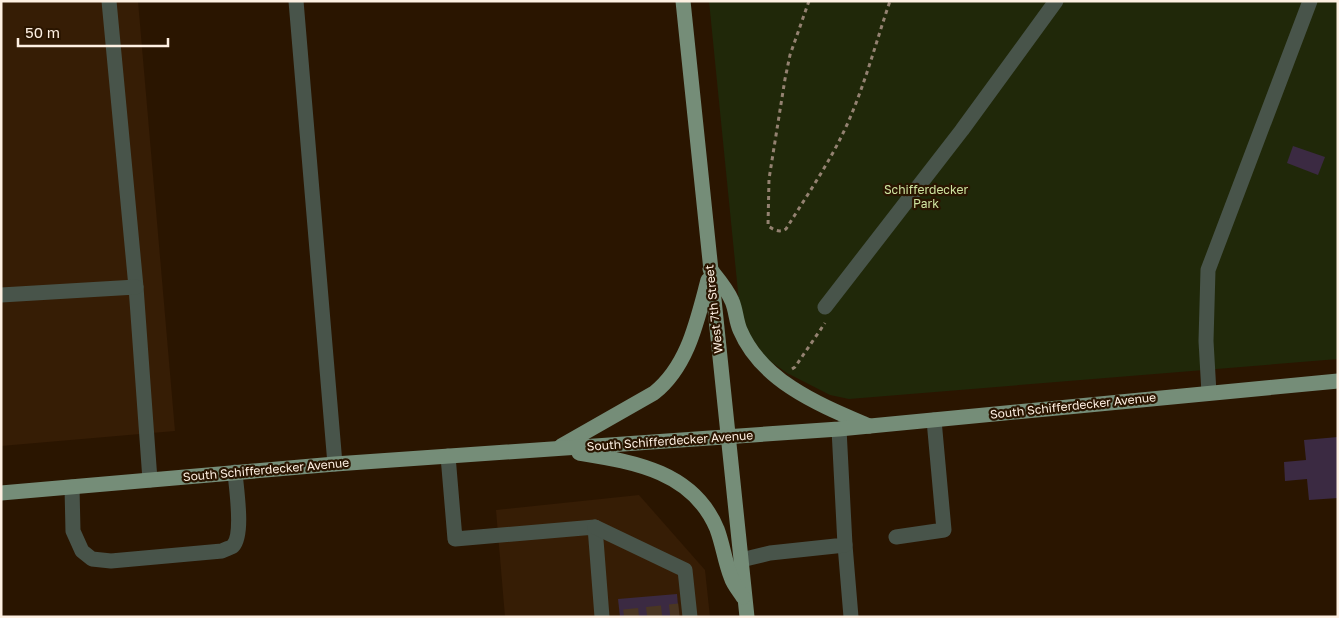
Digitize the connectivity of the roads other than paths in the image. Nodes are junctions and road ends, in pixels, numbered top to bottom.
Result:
1 (109, 1) edge
2 (296, 1) edge
3 (683, 1) edge
4 (1056, 1) edge
5 (1310, 1) edge
6 (710, 269) junction
7 (136, 288) junction
8 (1, 295) edge
9 (825, 307) road end
10 (1338, 381) edge
11 (1209, 393) junction
12 (934, 420) junction
13 (870, 426) junction
14 (839, 429) junction
15 (728, 437) junction
16 (555, 449) junction
17 (448, 456) junction
18 (335, 464) junction
19 (234, 472) junction
20 (150, 480) junction
21 (72, 487) junction
22 (1, 493) edge
23 (595, 527) junction
24 (896, 537) dead end
25 (845, 545) junction
26 (741, 560) junction
27 (745, 599) junction
28 (686, 613) edge
29 (602, 617) edge
30 (747, 617) edge
31 (850, 617) edge

1 - 7 lane
2 - 18 lane
3 - 6 main road, West 7th Street
4 - 9 lane
5 - 11 lane
6 - 13 main road
6 - 15 main road, West 7th Street
6 - 16 main road
7 - 8 lane
7 - 20 lane
10 - 11 main road, South Schifferdecker Avenue
11 - 12 main road, South Schifferdecker Avenue
12 - 13 main road, South Schifferdecker Avenue
12 - 24 lane
13 - 14 main road, South Schifferdecker Avenue
14 - 15 main road, South Schifferdecker Avenue
14 - 25 lane
15 - 16 main road, South Schifferdecker Avenue
15 - 26 main road, West 7th Street
16 - 17 main road, South Schifferdecker Avenue
16 - 27 main road
17 - 18 main road, South Schifferdecker Avenue
17 - 23 lane
18 - 19 main road, South Schifferdecker Avenue
19 - 20 main road, South Schifferdecker Avenue
19 - 21 lane
20 - 21 main road, South Schifferdecker Avenue
21 - 22 main road, South Schifferdecker Avenue
23 - 28 lane
23 - 29 lane
25 - 26 lane
25 - 31 lane
26 - 27 main road, West 7th Street
27 - 30 main road, West 7th Street

